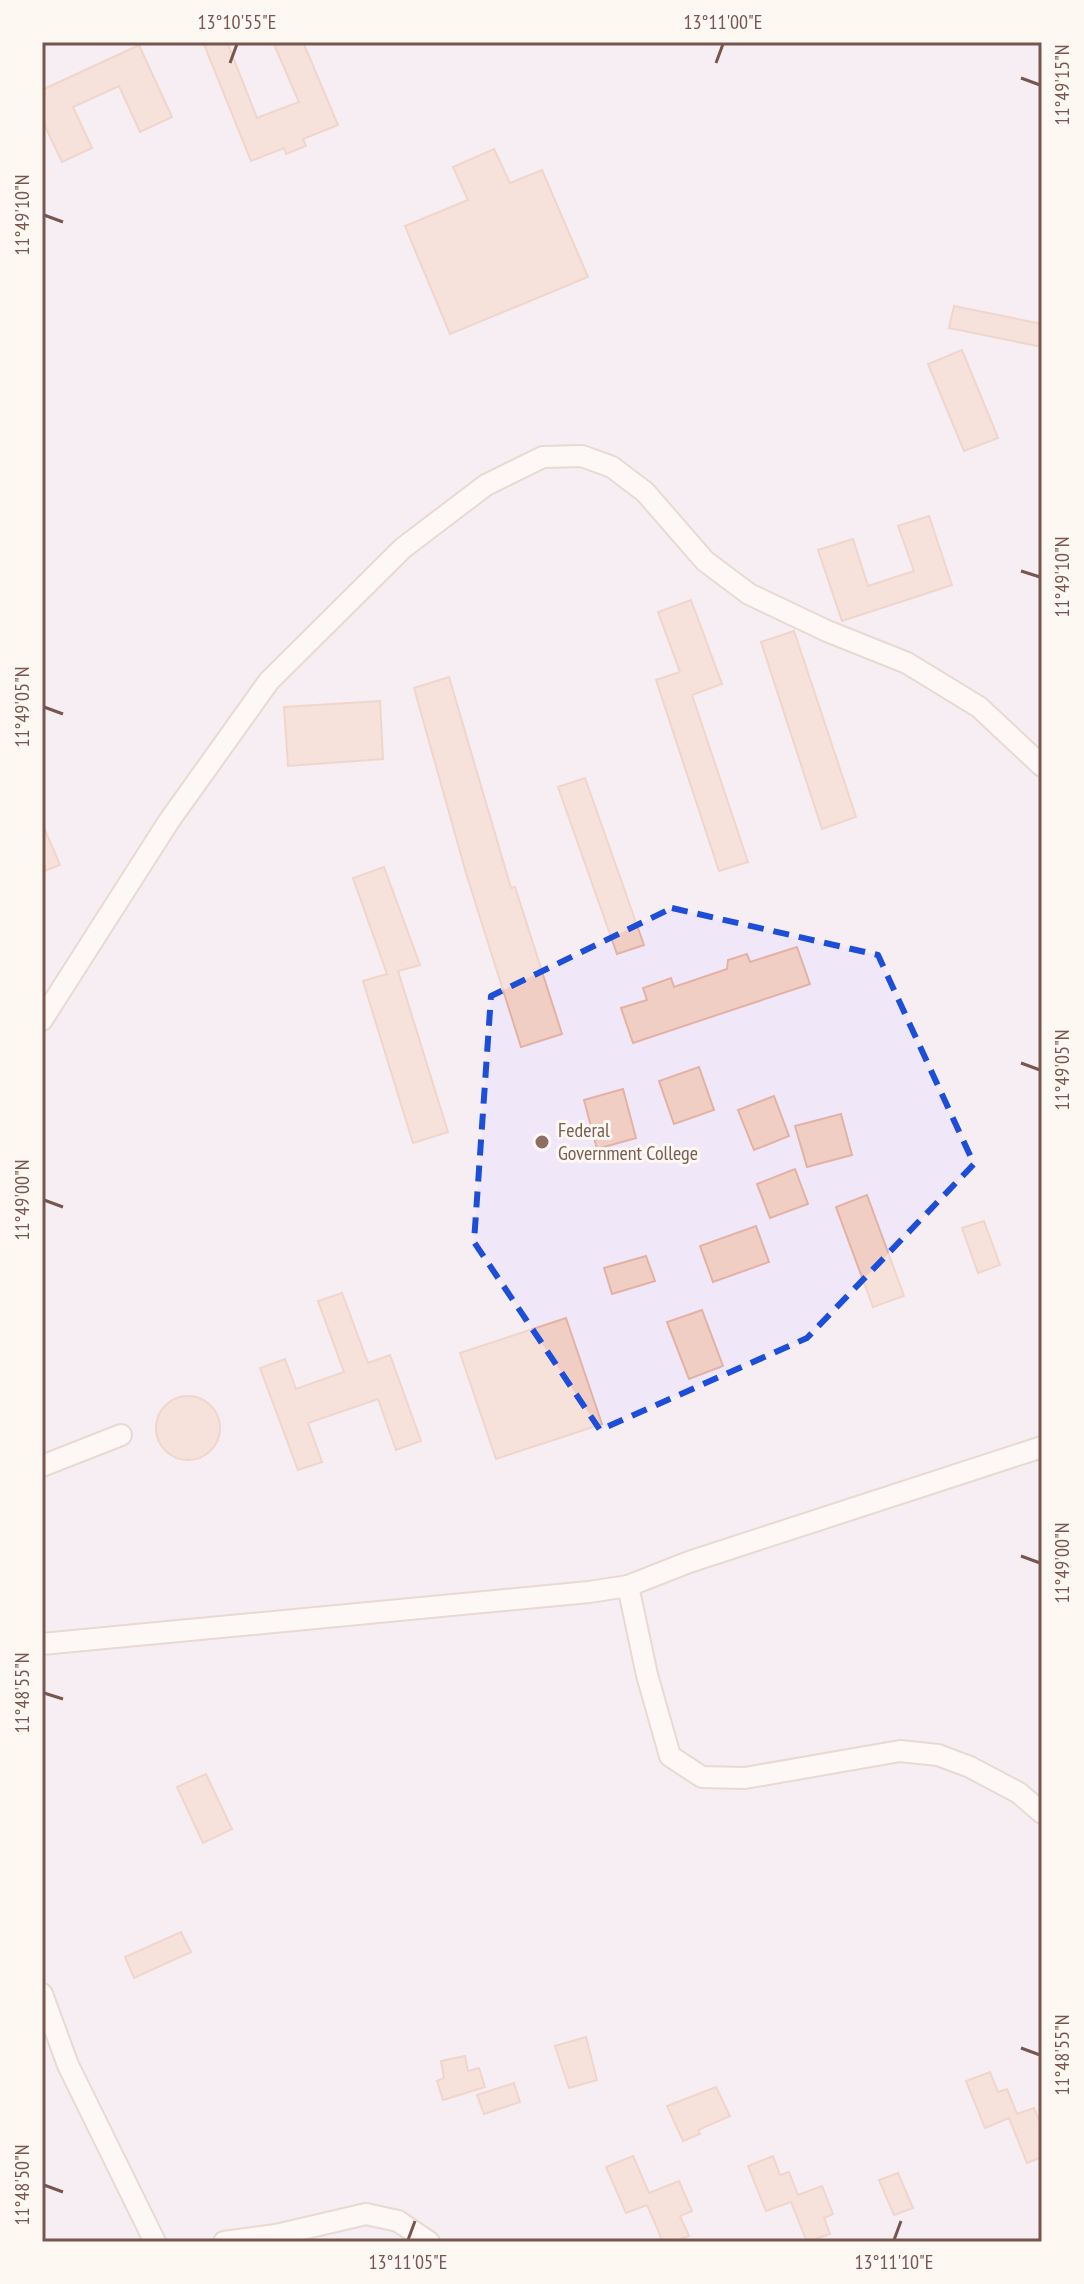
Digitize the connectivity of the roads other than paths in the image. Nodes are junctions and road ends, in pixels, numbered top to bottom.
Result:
1 (1042, 766) edge
2 (42, 1020) edge
3 (121, 1435) dead end
4 (1042, 1447) edge
5 (42, 1466) edge
6 (628, 1586) junction
7 (42, 1644) edge
8 (1042, 1813) edge
9 (42, 1994) edge
10 (155, 2242) edge
11 (224, 2242) edge
12 (429, 2242) edge

1 - 2 street
3 - 5 street
4 - 6 street
6 - 7 street
6 - 8 street
9 - 10 street
11 - 12 street

